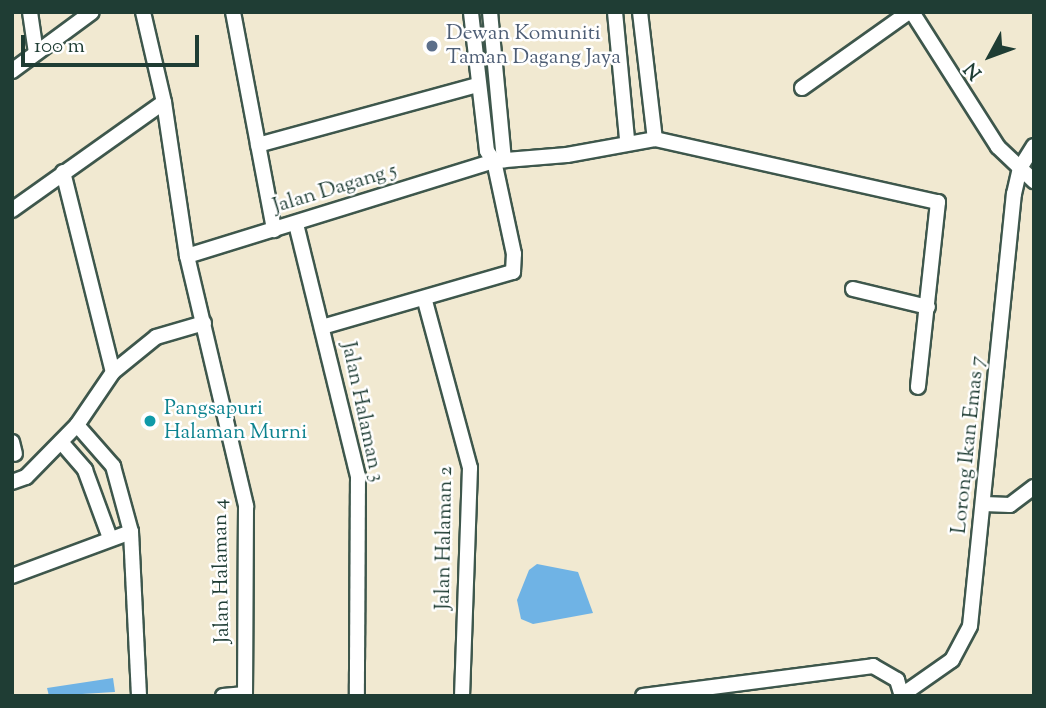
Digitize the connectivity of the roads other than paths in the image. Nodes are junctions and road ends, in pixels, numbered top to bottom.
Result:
1 (30, 12) edge
2 (92, 12) edge
3 (143, 12) edge
4 (233, 12) edge
5 (471, 12) edge
6 (490, 12) edge
7 (615, 12) edge
8 (640, 12) edge
9 (910, 12) edge
10 (36, 53) junction
11 (12, 71) edge
12 (478, 85) junction
13 (802, 88) dead end
14 (164, 102) junction
15 (655, 139) junction
16 (628, 140) junction
17 (258, 145) junction
18 (1034, 146) edge
19 (499, 160) junction
20 (1020, 168) junction
21 (63, 172) junction
22 (1034, 181) edge
23 (12, 210) edge
24 (296, 224) junction
25 (274, 230) junction
26 (187, 256) junction
27 (853, 289) dead end
28 (425, 301) junction
29 (928, 307) junction
30 (204, 323) junction
31 (322, 327) junction
32 (113, 372) junction
33 (918, 387) dead end
34 (77, 425) junction
35 (61, 442) junction
36 (12, 482) edge
37 (1034, 487) edge
38 (984, 504) junction
39 (131, 532) junction
40 (110, 538) junction
41 (12, 576) edge
42 (747, 689) edge
43 (663, 694) edge
44 (245, 695) edge
45 (902, 695) edge
46 (139, 696) edge
47 (223, 696) edge
48 (357, 696) edge
49 (462, 696) edge
50 (643, 696) edge

1 - 10 street
2 - 10 street
3 - 14 street, Jalan Halaman 4
4 - 17 street
5 - 12 street
6 - 19 street
7 - 16 street
8 - 15 street
9 - 13 street
9 - 20 street
10 - 11 street
12 - 17 street
12 - 19 street
14 - 21 street
14 - 26 street, Jalan Halaman 4
15 - 16 street, Jalan Dagang 5
15 - 29 street, Jalan Dagang 5
16 - 19 street, Jalan Dagang 5
17 - 25 street
18 - 20 street
19 - 24 street, Jalan Dagang 5
19 - 28 street
20 - 22 street
20 - 38 street, Lorong Ikan Emas 7
21 - 23 street
21 - 32 street
24 - 25 street, Jalan Dagang 5
24 - 31 street, Jalan Halaman 3
25 - 26 street, Jalan Dagang 5
26 - 30 street, Jalan Halaman 4
27 - 29 street
28 - 31 street
28 - 49 street, Jalan Halaman 2
29 - 33 street
30 - 32 street
30 - 44 street, Jalan Halaman 4
31 - 48 street, Jalan Halaman 3
32 - 34 street
34 - 35 street
34 - 39 street
35 - 36 street
35 - 40 street
37 - 38 street
38 - 45 street, Lorong Ikan Emas 7
39 - 40 street
39 - 46 street
40 - 41 street
42 - 43 street
42 - 45 street
43 - 50 street
44 - 47 street

